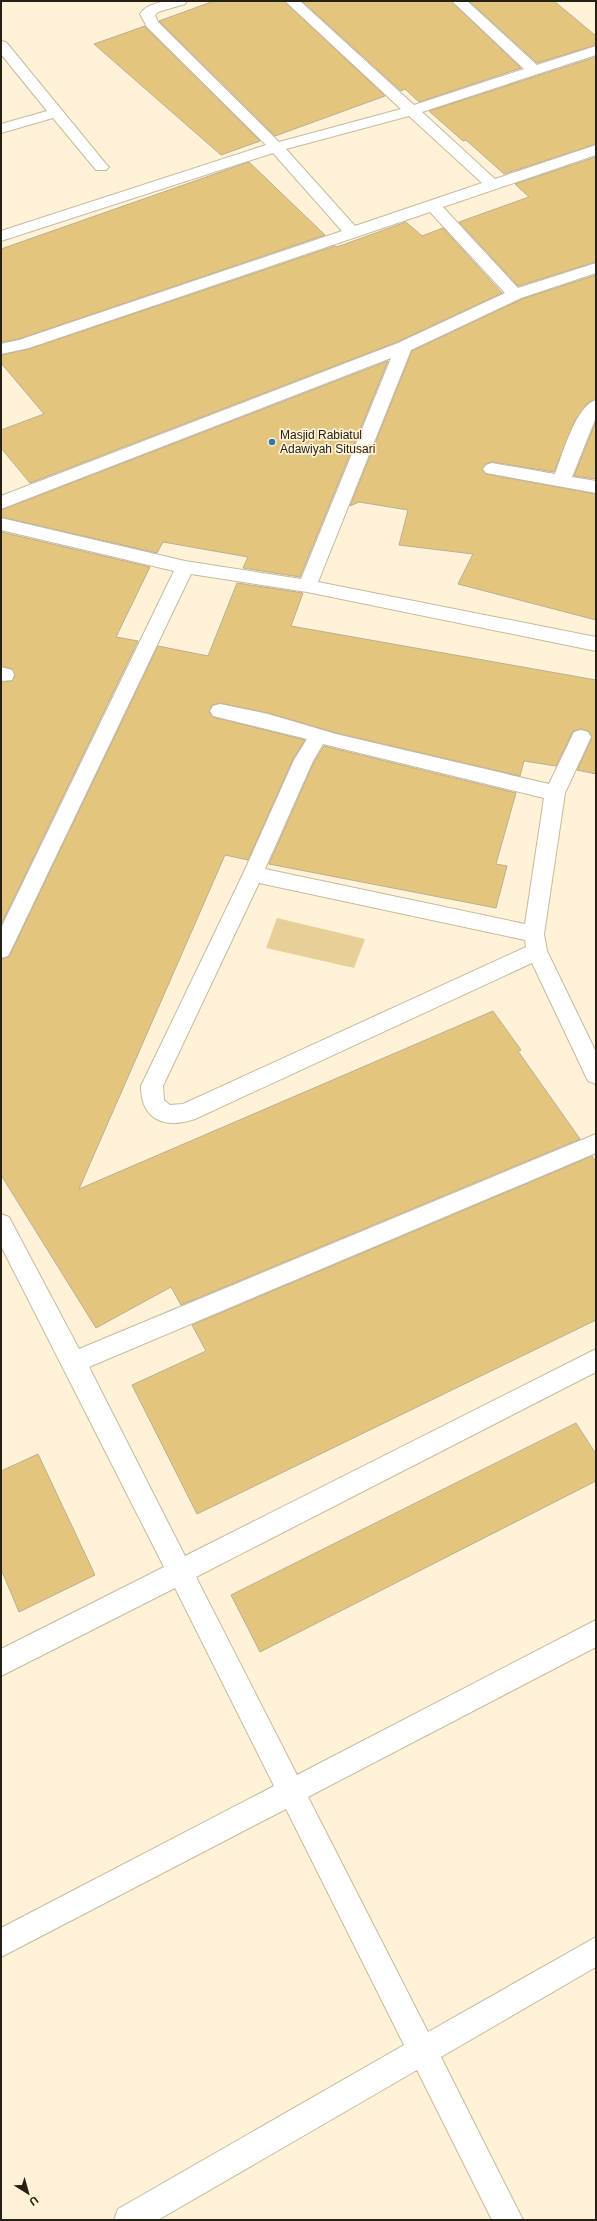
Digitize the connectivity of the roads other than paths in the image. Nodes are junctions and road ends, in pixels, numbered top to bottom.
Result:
1 (180, 1) edge
2 (292, 1) edge
3 (468, 4) edge
4 (1, 45) edge
5 (596, 50) edge
6 (535, 71) junction
7 (410, 111) junction
8 (56, 113) junction
9 (1, 129) edge
10 (276, 147) junction
11 (596, 150) edge
12 (101, 167) dead end
13 (492, 184) junction
14 (432, 205) junction
15 (352, 233) junction
16 (1, 236) edge
17 (596, 268) edge
18 (515, 294) junction
19 (404, 347) junction
20 (1, 349) edge
21 (596, 405) edge
22 (492, 469) dead end
23 (562, 480) junction
24 (596, 487) edge
25 (1, 503) edge
26 (1, 524) edge
27 (185, 567) junction
28 (307, 586) junction
29 (596, 644) edge
30 (220, 711) dead end
31 (319, 735) junction
32 (581, 737) dead end
33 (555, 793) junction
34 (253, 874) junction
35 (535, 942) junction
36 (1, 950) edge
37 (596, 1075) edge
38 (596, 1143) edge
39 (1, 1224) edge
40 (596, 1360) edge
41 (74, 1362) junction
42 (180, 1572) junction
43 (596, 1633) edge
44 (1, 1663) edge
45 (292, 1792) junction
46 (1, 1943) edge
47 (596, 1951) edge
48 (422, 2051) junction
49 (129, 2220) edge
50 (508, 2220) edge

1 - 10 street
2 - 7 street
3 - 6 street
4 - 8 street
5 - 6 street
6 - 7 street
7 - 10 street
7 - 13 street
8 - 9 street
8 - 12 street
10 - 15 street
10 - 16 street
11 - 13 street
13 - 14 street
14 - 15 street
14 - 18 street
15 - 20 street
17 - 18 street
18 - 19 street
19 - 25 street
19 - 28 street
21 - 23 street
22 - 23 street
23 - 24 street
26 - 27 street
27 - 28 street
27 - 36 street
28 - 29 street
30 - 31 street
31 - 33 street
31 - 34 street
32 - 33 street
33 - 35 street
34 - 35 street
34 - 35 street
35 - 37 street
38 - 41 street
39 - 41 street
40 - 42 street
41 - 42 street
42 - 44 street
42 - 45 street
43 - 45 street
45 - 46 street
45 - 48 street
47 - 48 street
48 - 49 street
48 - 50 street

